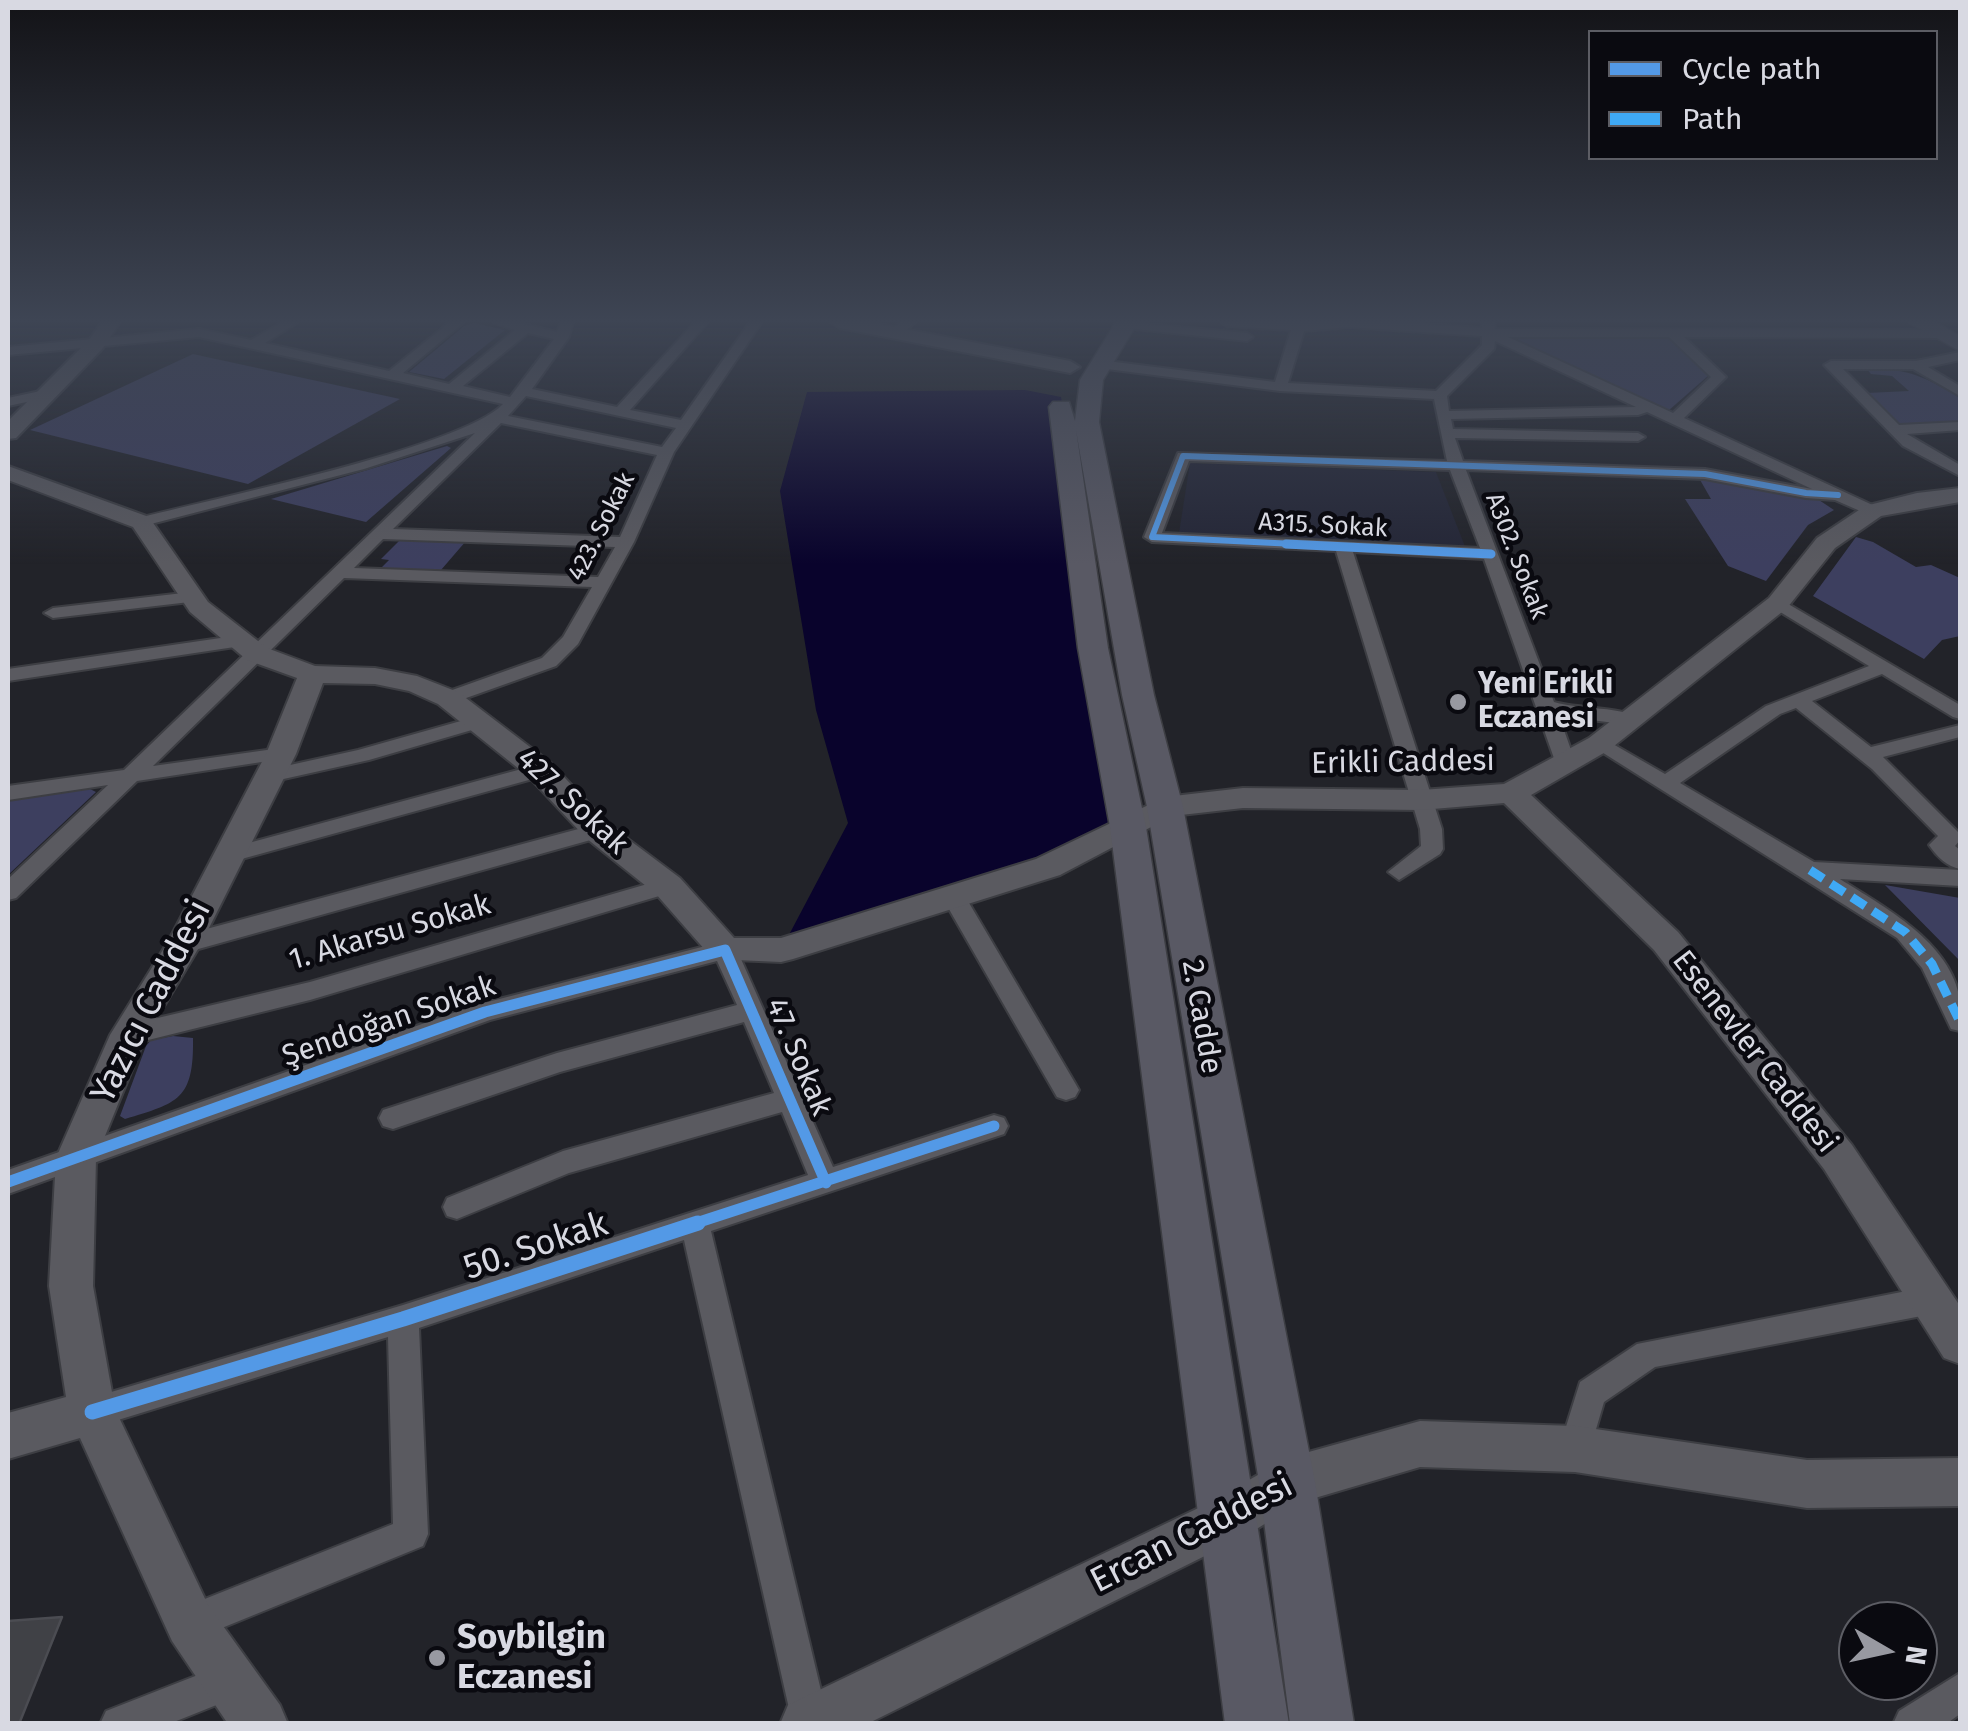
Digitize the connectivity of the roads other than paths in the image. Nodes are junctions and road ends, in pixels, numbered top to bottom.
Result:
1 (37, 403) edge
2 (509, 403) edge
3 (559, 403) edge
4 (628, 403) edge
5 (699, 403) edge
6 (1060, 403) edge
7 (1086, 403) edge
8 (1441, 403) edge
9 (1642, 403) edge
10 (1692, 403) edge
11 (1868, 403) edge
12 (1649, 406) junction
13 (1610, 411) junction
14 (620, 412) junction
15 (496, 418) junction
16 (1676, 418) junction
17 (684, 424) junction
18 (1444, 424) junction
19 (1960, 426) edge
20 (1895, 430) junction
21 (8, 433) edge
22 (666, 452) junction
23 (1654, 455) junction
24 (1454, 466) junction
25 (1960, 471) edge
26 (8, 473) edge
27 (40, 487) junction
28 (8, 491) edge
29 (1838, 494) junction
30 (1960, 495) edge
31 (1873, 511) junction
32 (141, 522) junction
33 (380, 534) junction
34 (626, 542) junction
35 (1343, 547) junction
36 (1491, 554) junction
37 (339, 573) junction
38 (603, 582) junction
39 (192, 598) junction
40 (1778, 603) junction
41 (53, 614) dead end
42 (249, 648) junction
43 (1886, 666) junction
44 (312, 674) junction
45 (8, 675) edge
46 (448, 698) junction
47 (1798, 700) junction
48 (1545, 706) junction
49 (1960, 712) edge
50 (1631, 719) junction
51 (482, 721) junction
52 (1960, 731) edge
53 (1599, 744) junction
54 (1869, 754) junction
55 (1566, 764) junction
56 (275, 765) junction
57 (540, 770) junction
58 (132, 775) junction
59 (1665, 784) junction
60 (8, 793) edge
61 (1511, 793) junction
62 (1421, 800) junction
63 (1165, 807) junction
64 (1128, 827) junction
65 (596, 831) junction
66 (1956, 836) edge
67 (227, 856) junction
68 (1960, 862) edge
69 (1810, 870) junction
70 (1399, 872) dead end
71 (1960, 878) edge
72 (668, 886) junction
73 (8, 892) edge
74 (954, 897) junction
75 (184, 944) junction
76 (725, 950) junction
77 (751, 1011) junction
78 (1960, 1022) edge
79 (128, 1035) junction
80 (1066, 1090) dead end
81 (790, 1099) junction
82 (394, 1118) dead end
83 (994, 1126) dead end
84 (76, 1158) junction
85 (8, 1182) edge
86 (826, 1183) junction
87 (457, 1207) dead end
88 (695, 1226) junction
89 (1932, 1300) junction
90 (403, 1319) junction
91 (1960, 1343) edge
92 (92, 1412) junction
93 (8, 1436) edge
94 (1575, 1449) junction
95 (1287, 1482) junction
96 (1960, 1482) edge
97 (1230, 1518) junction
98 (190, 1623) junction
99 (231, 1681) junction
100 (1960, 1692) edge
101 (809, 1723) edge
102 (119, 1724) edge
103 (261, 1724) edge
104 (1257, 1724) edge
105 (1322, 1724) edge
106 (1912, 1724) edge

1 - 21 main road
2 - 15 street
3 - 14 street
4 - 14 street
5 - 17 street, 423. Sokak
6 - 64 main road, 2. Cadde
7 - 63 main road, 2. Cadde
8 - 18 street, A302. Sokak
9 - 12 street
10 - 16 street
11 - 20 street
12 - 13 street
12 - 16 street
13 - 18 street
13 - 23 street
14 - 17 street
15 - 22 street
15 - 32 street
15 - 33 street
16 - 29 street
17 - 22 street, 423. Sokak
18 - 23 street
18 - 24 street, A302. Sokak
19 - 20 street
20 - 25 street
22 - 34 street, 423. Sokak
23 - 24 street
23 - 29 street
24 - 35 street, A315. Sokak
24 - 36 street, A302. Sokak
26 - 27 main road
27 - 28 main road
27 - 32 main road
29 - 31 street
30 - 31 main road, Erikli Caddesi
31 - 40 main road, Erikli Caddesi
32 - 39 main road, 427. Sokak
33 - 34 street
33 - 37 street
34 - 38 street, 423. Sokak
35 - 36 street, A315. Sokak
35 - 62 street
36 - 48 street, A302. Sokak
37 - 38 street
37 - 42 street
38 - 46 street, 423. Sokak
39 - 41 street
39 - 42 main road, 427. Sokak
40 - 43 street
40 - 50 main road, Erikli Caddesi
42 - 44 main road, 427. Sokak
42 - 45 street
42 - 58 street
43 - 47 street
43 - 49 street
44 - 46 main road, 427. Sokak
44 - 56 main road, Yazıcı Caddesi
46 - 51 main road, 427. Sokak
47 - 54 street
47 - 59 street
48 - 50 street
48 - 55 street, A302. Sokak
50 - 53 main road, Erikli Caddesi
51 - 56 street
51 - 57 main road, 427. Sokak
52 - 54 street
53 - 55 main road, Erikli Caddesi
53 - 59 street
54 - 66 street
55 - 61 main road, Erikli Caddesi
56 - 58 street
56 - 67 main road, Yazıcı Caddesi
57 - 65 main road, 427. Sokak
57 - 67 street
58 - 60 street
58 - 73 street
59 - 69 street
61 - 62 main road, Erikli Caddesi
61 - 89 main road, Esenevler Caddesi
62 - 63 main road, Erikli Caddesi
62 - 70 street
63 - 64 main road
63 - 95 main road, 2. Cadde
64 - 74 main road
64 - 97 main road, 2. Cadde
65 - 72 main road, 427. Sokak
65 - 75 street
66 - 68 street
67 - 75 main road, Yazıcı Caddesi
69 - 71 street
69 - 78 street
72 - 76 main road, 427. Sokak
72 - 79 street, 1. Akarsu Sokak
74 - 76 main road
74 - 80 street
75 - 79 main road, Yazıcı Caddesi
76 - 77 street, 47. Sokak
76 - 84 street, Şendoğan Sokak
77 - 81 street, 47. Sokak
77 - 82 street
79 - 84 main road, Yazıcı Caddesi
81 - 86 street, 47. Sokak
81 - 87 street, 47. Sokak
83 - 86 street, 50. Sokak
84 - 85 street, Şendoğan Sokak
84 - 92 main road, Yazıcı Caddesi
86 - 88 street, 50. Sokak
88 - 90 street, 50. Sokak
88 - 101 street
89 - 91 main road, Esenevler Caddesi
89 - 94 street
90 - 92 street, 50. Sokak
90 - 98 street
92 - 93 main road
92 - 98 main road, Yazıcı Caddesi
94 - 95 main road, Ercan Caddesi
94 - 96 main road, Ercan Caddesi
95 - 97 main road, Ercan Caddesi
95 - 105 main road, 2. Cadde
97 - 101 main road, Ercan Caddesi
97 - 104 main road, 2. Cadde
98 - 99 main road, Yazıcı Caddesi
99 - 102 street
99 - 103 main road, Yazıcı Caddesi
100 - 106 street

